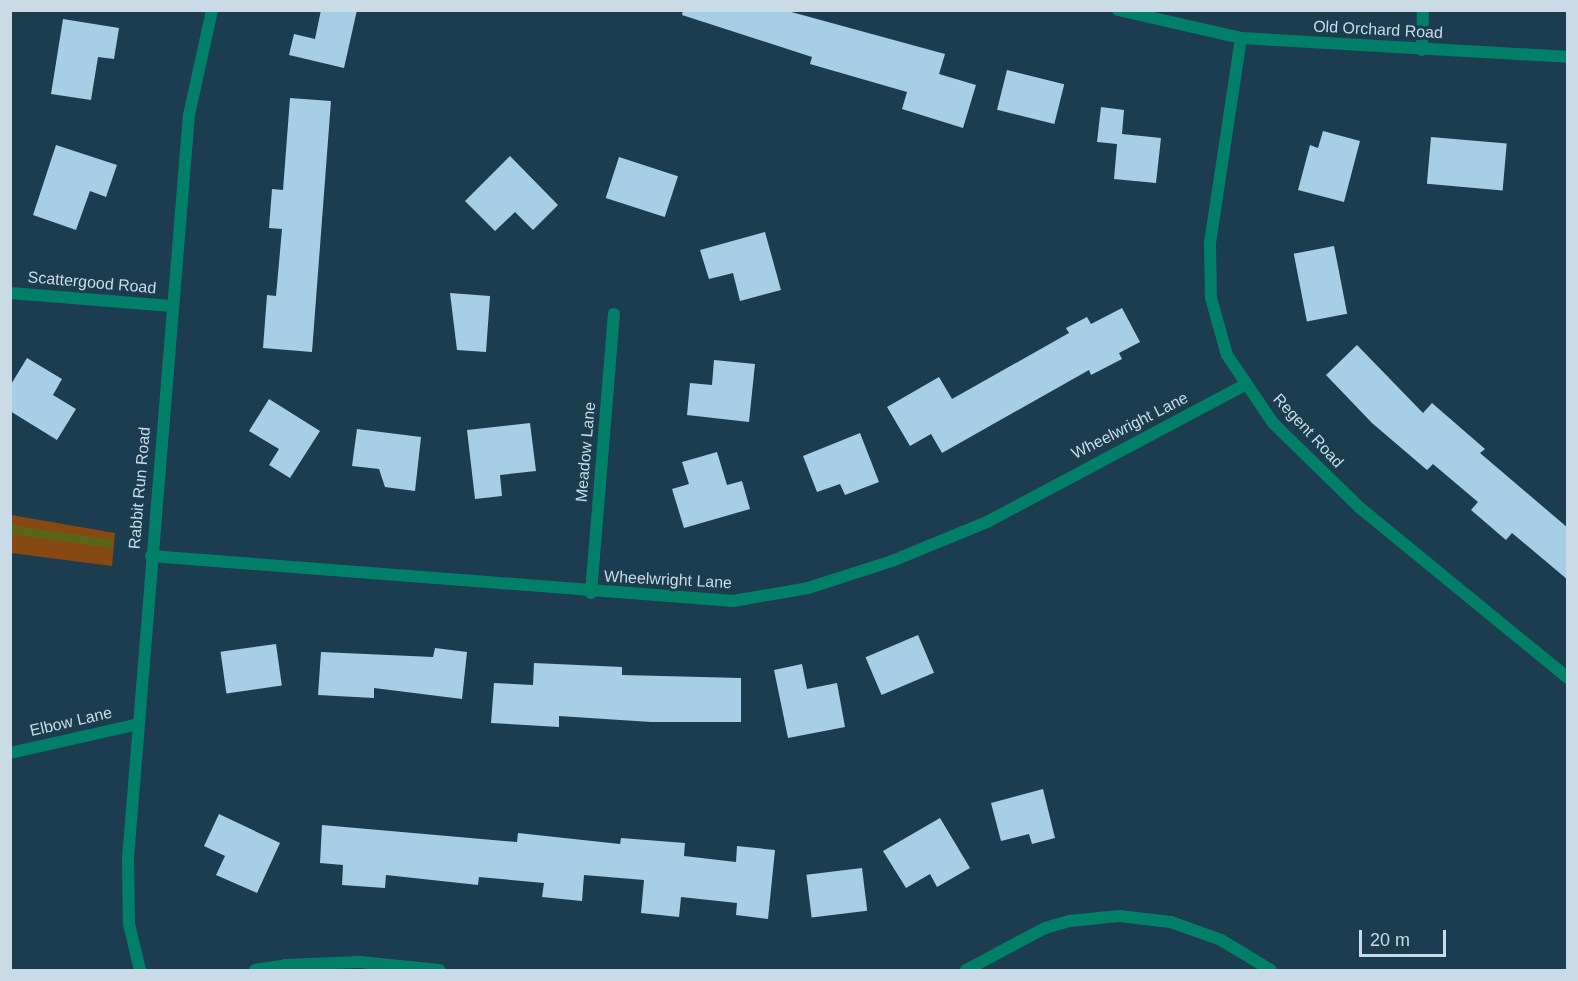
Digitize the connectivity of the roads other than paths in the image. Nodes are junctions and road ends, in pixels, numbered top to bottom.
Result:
1 (212, 10) edge
2 (1118, 10) edge
3 (1423, 10) edge
4 (1240, 38) junction
5 (1422, 50) junction
6 (1568, 57) edge
7 (10, 293) edge
8 (171, 306) junction
9 (614, 314) dead end
10 (1245, 385) junction
11 (152, 556) junction
12 (591, 593) junction
13 (1568, 678) edge
14 (138, 724) junction
15 (10, 753) edge
16 (140, 970) edge
17 (255, 970) edge
18 (440, 970) edge
19 (966, 970) edge
20 (1271, 970) edge

1 - 8 street, Rabbit Run Road
2 - 4 street, Old Orchard Road
3 - 5 street
4 - 5 street, Old Orchard Road
4 - 10 street, Regent Road
5 - 6 street, Old Orchard Road
7 - 8 street, Scattergood Road
8 - 11 street, Rabbit Run Road
9 - 12 street, Meadow Lane
10 - 12 street, Wheelwright Lane
10 - 13 street, Regent Road
11 - 12 street, Wheelwright Lane
11 - 14 street, Rabbit Run Road
14 - 15 street, Elbow Lane
14 - 16 street, Rabbit Run Road
17 - 18 street
19 - 20 street

